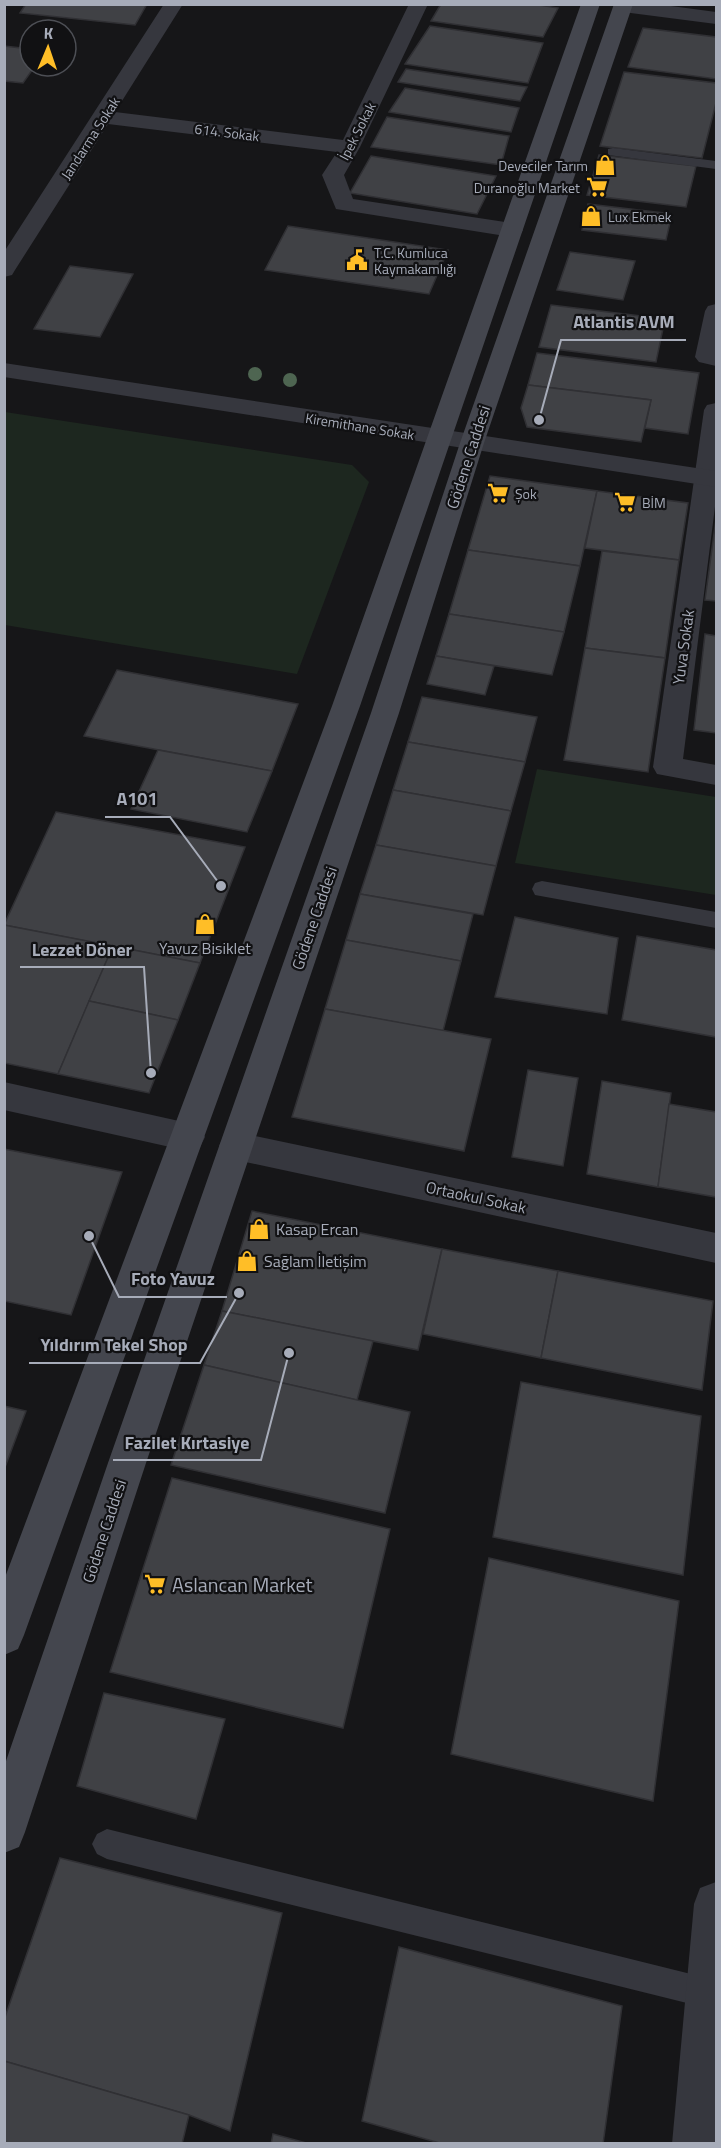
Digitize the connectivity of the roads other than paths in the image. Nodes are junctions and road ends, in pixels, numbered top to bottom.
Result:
1 (174, 4) edge
2 (419, 4) edge
3 (591, 4) edge
4 (623, 5) edge
5 (717, 18) edge
6 (103, 117) junction
7 (350, 147) junction
8 (613, 152) dead end
9 (717, 165) edge
10 (512, 230) junction
11 (4, 270) edge
12 (717, 311) edge
13 (717, 359) edge
14 (4, 370) edge
15 (717, 410) edge
16 (438, 438) junction
17 (472, 443) junction
18 (711, 478) edge
19 (717, 775) edge
20 (542, 889) dead end
21 (717, 920) edge
22 (4, 1096) edge
23 (188, 1137) junction
24 (236, 1146) junction
25 (717, 1248) edge
26 (4, 1635) edge
27 (4, 1832) edge
28 (107, 1844) dead end
29 (717, 1904) edge
30 (707, 1993) junction
31 (695, 2144) edge

1 - 6 street, Jandarma Sokak
2 - 7 street, İpek Sokak
3 - 10 main road, Gödene Caddesi
4 - 5 street
4 - 17 main road, Gödene Caddesi
6 - 7 street, 614. Sokak
6 - 11 street, Jandarma Sokak
7 - 10 street, İpek Sokak
8 - 9 lane
10 - 16 main road, Gödene Caddesi
12 - 13 street
14 - 16 street, Kiremithane Sokak
15 - 18 street
16 - 17 street, Kiremithane Sokak
16 - 23 main road, Gödene Caddesi
17 - 18 street, Kiremithane Sokak
17 - 24 main road, Gödene Caddesi
18 - 19 street, Yuva Sokak
20 - 21 lane
22 - 23 street
23 - 26 main road, Gödene Caddesi
24 - 25 street, Ortaokul Sokak
24 - 27 main road, Gödene Caddesi
28 - 30 lane
29 - 30 street
30 - 31 street

